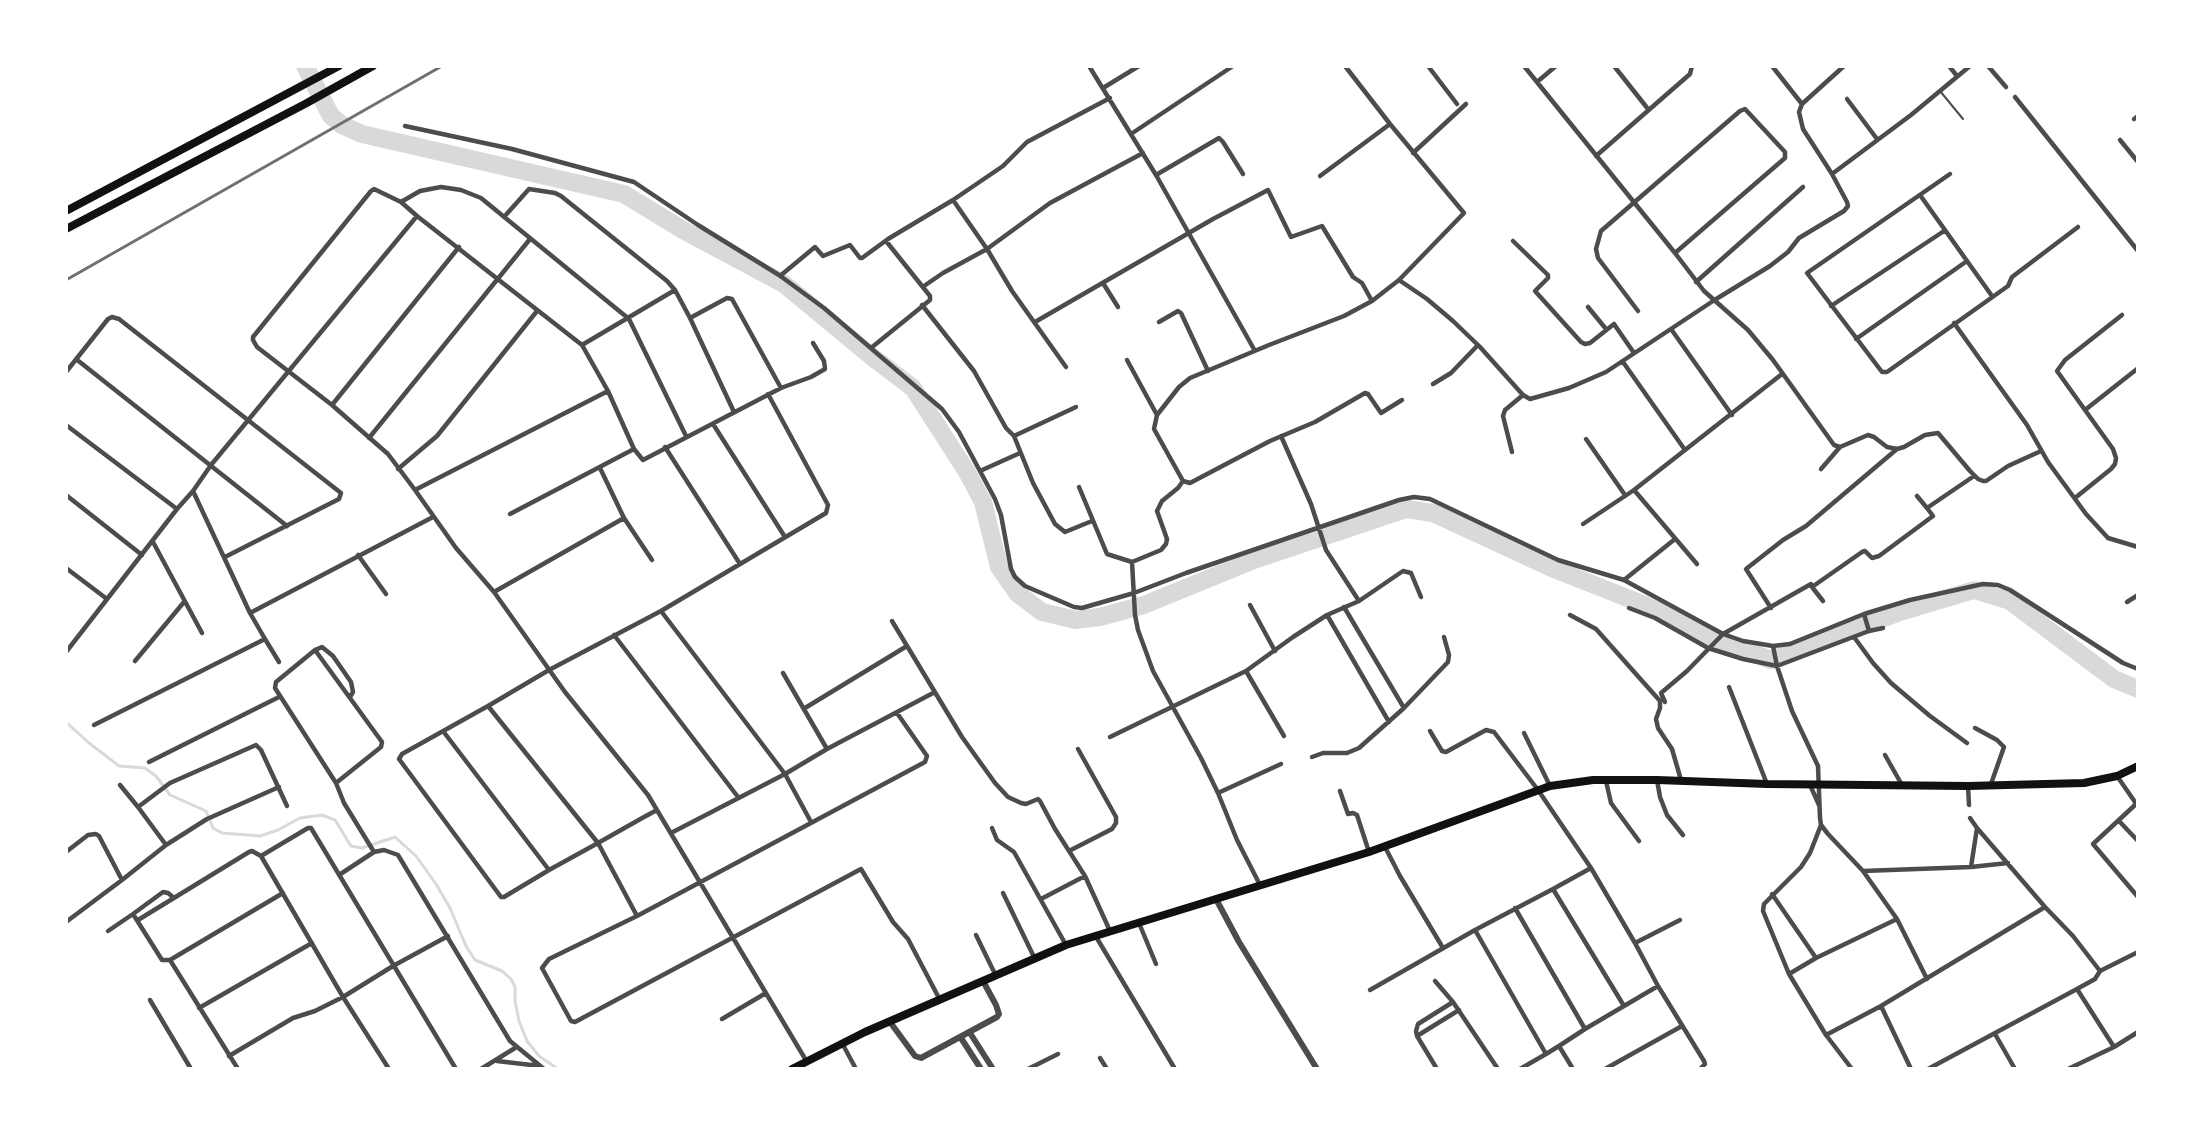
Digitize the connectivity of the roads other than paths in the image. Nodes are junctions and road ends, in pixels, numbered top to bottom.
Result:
1 (373, 66) edge
2 (1089, 66) edge
3 (1139, 66) edge
4 (1233, 66) edge
5 (1345, 66) edge
6 (1428, 66) edge
7 (1524, 66) edge
8 (1556, 66) edge
9 (1614, 66) edge
10 (1692, 66) edge
11 (1772, 66) edge
12 (1842, 66) edge
13 (1949, 66) edge
14 (1970, 66) edge
15 (1988, 66) edge
16 (338, 67) edge
17 (1957, 76) junction
18 (1538, 82) junction
19 (2006, 87) dead end
20 (1103, 88) junction
21 (1940, 91) junction
22 (2015, 97) dead end
23 (1110, 98) junction
24 (1847, 99) dead end
25 (1457, 104) dead end
26 (1466, 104) dead end
27 (1802, 104) junction
28 (1648, 109) junction
29 (1963, 120) dead end
30 (1390, 124) junction
31 (405, 126) dead end
32 (1131, 134) junction
33 (1877, 139) junction
34 (2120, 140) dead end
35 (1143, 153) junction
36 (1413, 153) junction
37 (1596, 156) junction
38 (2138, 162) edge
39 (1244, 174) dead end
40 (1832, 174) junction
41 (1950, 174) dead end
42 (1156, 175) junction
43 (1320, 176) dead end
44 (1803, 187) dead end
45 (1920, 195) junction
46 (953, 200) junction
47 (1634, 201) junction
48 (401, 202) junction
49 (66, 211) edge
50 (417, 216) junction
51 (504, 217) junction
52 (2078, 227) dead end
53 (66, 229) edge
54 (1944, 231) junction
55 (1190, 234) junction
56 (2138, 237) edge
57 (530, 239) junction
58 (886, 241) junction
59 (1513, 241) dead end
60 (2131, 242) junction
61 (459, 247) junction
62 (987, 249) junction
63 (2138, 251) edge
64 (1675, 253) junction
65 (1967, 261) junction
66 (780, 276) junction
67 (499, 279) junction
68 (1399, 280) junction
69 (1696, 282) junction
70 (1103, 283) junction
71 (924, 286) junction
72 (675, 290) junction
73 (1992, 296) junction
74 (1372, 301) junction
75 (1713, 301) junction
76 (922, 305) junction
77 (1118, 306) dead end
78 (1831, 306) junction
79 (1588, 307) dead end
80 (1638, 310) dead end
81 (537, 311) junction
82 (2122, 315) dead end
83 (690, 318) junction
84 (629, 319) junction
85 (1035, 322) junction
86 (1160, 322) dead end
87 (1954, 323) junction
88 (1606, 329) junction
89 (1671, 329) junction
90 (1856, 339) junction
91 (813, 343) dead end
92 (582, 345) junction
93 (1478, 345) junction
94 (871, 348) junction
95 (1255, 351) junction
96 (1634, 353) junction
97 (76, 359) junction
98 (1127, 360) dead end
99 (1623, 362) junction
100 (1066, 367) dead end
101 (2137, 369) edge
102 (1208, 371) junction
103 (66, 372) edge
104 (288, 372) junction
105 (1782, 374) junction
106 (1433, 384) dead end
107 (781, 388) junction
108 (608, 391) junction
109 (768, 394) junction
110 (1523, 395) junction
111 (1402, 400) dead end
112 (332, 405) junction
113 (1076, 407) dead end
114 (2085, 410) junction
115 (734, 412) junction
116 (1157, 415) junction
117 (1732, 415) junction
118 (247, 420) junction
119 (713, 424) junction
120 (66, 426) edge
121 (686, 436) junction
122 (1014, 436) junction
123 (1281, 436) junction
124 (369, 438) junction
125 (1586, 439) dead end
126 (665, 447) junction
127 (1840, 447) junction
128 (634, 449) junction
129 (1897, 449) junction
130 (1686, 450) junction
131 (2041, 451) junction
132 (1512, 452) dead end
133 (1020, 453) junction
134 (211, 465) junction
135 (600, 468) junction
136 (398, 469) junction
137 (1821, 469) dead end
138 (980, 471) junction
139 (1974, 476) junction
140 (1183, 481) junction
141 (1079, 487) dead end
142 (416, 490) junction
143 (1634, 490) junction
144 (193, 491) junction
145 (66, 495) edge
146 (1625, 495) junction
147 (1917, 496) dead end
148 (2075, 498) junction
149 (1927, 508) junction
150 (177, 509) junction
151 (510, 514) dead end
152 (433, 517) junction
153 (624, 518) junction
154 (1092, 521) junction
155 (1583, 524) dead end
156 (286, 526) junction
157 (1320, 529) junction
158 (785, 537) junction
159 (1675, 539) junction
160 (153, 542) junction
161 (2138, 547) edge
162 (142, 555) junction
163 (358, 555) junction
164 (225, 557) junction
165 (652, 560) dead end
166 (1132, 562) junction
167 (740, 564) junction
168 (1697, 564) dead end
169 (66, 568) edge
170 (1624, 580) junction
171 (1812, 587) junction
172 (494, 592) junction
173 (386, 594) dead end
174 (1134, 595) junction
175 (2138, 595) edge
176 (1421, 597) dead end
177 (107, 599) junction
178 (1359, 601) junction
179 (1823, 601) dead end
180 (184, 602) junction
181 (2127, 602) dead end
182 (1250, 605) dead end
183 (1344, 607) junction
184 (1629, 608) dead end
185 (1771, 608) junction
186 (661, 611) junction
187 (250, 612) junction
188 (1327, 615) junction
189 (1570, 615) dead end
190 (1864, 616) junction
191 (892, 621) dead end
192 (1883, 628) dead end
193 (1869, 630) junction
194 (202, 633) dead end
195 (614, 635) junction
196 (1720, 635) junction
197 (1444, 637) dead end
198 (1854, 638) junction
199 (265, 639) junction
200 (68, 645) edge
201 (907, 646) junction
202 (1708, 647) junction
203 (1773, 648) junction
204 (315, 650) junction
205 (1275, 651) junction
206 (66, 652) edge
207 (135, 661) dead end
208 (279, 662) dead end
209 (1776, 664) junction
210 (2138, 669) edge
211 (549, 670) junction
212 (1246, 671) junction
213 (783, 673) dead end
214 (1730, 687) dead end
215 (934, 692) junction
216 (279, 697) junction
217 (350, 697) junction
218 (1665, 702) dead end
219 (488, 706) junction
220 (1173, 707) junction
221 (805, 708) junction
222 (1404, 708) junction
223 (897, 713) junction
224 (1389, 722) junction
225 (94, 725) dead end
226 (1975, 728) dead end
227 (443, 731) junction
228 (1430, 731) dead end
229 (1524, 733) dead end
230 (1284, 736) dead end
231 (1110, 737) dead end
232 (1967, 743) dead end
233 (827, 749) junction
234 (1078, 749) dead end
235 (1885, 755) dead end
236 (1312, 757) dead end
237 (148, 762) dead end
238 (1281, 764) dead end
239 (2138, 766) edge
240 (785, 774) junction
241 (2117, 776) junction
242 (1657, 780) junction
243 (1681, 780) junction
244 (1605, 781) junction
245 (336, 783) junction
246 (1767, 784) junction
247 (1810, 784) junction
248 (1820, 784) junction
249 (1991, 784) junction
250 (120, 785) dead end
251 (1902, 785) junction
252 (1550, 786) junction
253 (1968, 786) junction
254 (279, 787) junction
255 (1538, 790) junction
256 (1340, 791) dead end
257 (1218, 793) junction
258 (738, 797) junction
259 (1969, 805) dead end
260 (287, 806) dead end
261 (138, 807) junction
262 (1820, 807) junction
263 (657, 810) junction
264 (1970, 818) dead end
265 (2120, 821) junction
266 (811, 822) junction
267 (1821, 825) junction
268 (992, 828) dead end
269 (1977, 828) junction
270 (671, 833) junction
271 (1683, 835) dead end
272 (1639, 841) dead end
273 (2138, 841) edge
274 (598, 843) junction
275 (166, 845) junction
276 (1386, 847) junction
277 (373, 850) junction
278 (1069, 851) junction
279 (66, 852) edge
280 (1369, 852) junction
281 (261, 856) junction
282 (2008, 863) junction
283 (1971, 867) junction
284 (1591, 868) junction
285 (549, 870) junction
286 (1863, 871) junction
287 (339, 875) junction
288 (1085, 876) junction
289 (122, 880) junction
290 (699, 881) junction
291 (1260, 885) junction
292 (1553, 889) junction
293 (283, 893) junction
294 (1003, 893) dead end
295 (1772, 894) junction
296 (2138, 897) edge
297 (174, 898) junction
298 (1041, 899) junction
299 (1212, 901) junction
300 (2045, 907) junction
301 (1515, 908) junction
302 (133, 914) junction
303 (637, 916) junction
304 (1897, 919) junction
305 (138, 920) junction
306 (1680, 920) dead end
307 (66, 922) edge
308 (1139, 923) junction
309 (1475, 930) junction
310 (108, 931) dead end
311 (1110, 931) junction
312 (976, 935) dead end
313 (1095, 935) junction
314 (448, 936) junction
315 (733, 936) junction
316 (312, 943) junction
317 (1635, 943) junction
318 (1066, 945) junction
319 (1443, 948) junction
320 (2138, 952) edge
321 (1034, 957) junction
322 (1816, 958) junction
323 (170, 960) junction
324 (1156, 964) dead end
325 (393, 966) junction
326 (2100, 971) junction
327 (1789, 975) junction
328 (996, 976) junction
329 (1927, 979) junction
330 (983, 981) junction
331 (1435, 981) dead end
332 (1658, 986) junction
333 (2077, 989) junction
334 (1370, 990) dead end
335 (766, 993) junction
336 (344, 997) junction
337 (150, 1000) dead end
338 (940, 1000) junction
339 (1453, 1002) junction
340 (1624, 1006) junction
341 (1881, 1006) junction
342 (199, 1008) junction
343 (1459, 1010) junction
344 (722, 1018) dead end
345 (890, 1022) junction
346 (1682, 1026) junction
347 (1584, 1029) junction
348 (2138, 1032) edge
349 (970, 1033) junction
350 (1995, 1034) junction
351 (1826, 1035) junction
352 (1417, 1036) junction
353 (961, 1038) junction
354 (842, 1043) junction
355 (1559, 1046) junction
356 (515, 1047) junction
357 (2114, 1047) junction
358 (1058, 1054) dead end
359 (1545, 1054) junction
360 (228, 1056) junction
361 (1100, 1058) dead end
362 (496, 1061) junction
363 (807, 1062) junction
364 (1040, 1062) junction
365 (542, 1068) edge
366 (191, 1069) edge
367 (238, 1069) edge
368 (389, 1069) edge
369 (456, 1069) edge
370 (481, 1069) edge
371 (792, 1069) edge
372 (856, 1069) edge
373 (981, 1069) edge
374 (993, 1069) edge
375 (1028, 1069) edge
376 (1044, 1069) edge
377 (1107, 1069) edge
378 (1175, 1069) edge
379 (1317, 1069) edge
380 (1437, 1069) edge
381 (1498, 1069) edge
382 (1520, 1069) edge
383 (1573, 1069) edge
384 (1605, 1069) edge
385 (1700, 1069) edge
386 (1852, 1069) edge
387 (1911, 1069) edge
388 (1928, 1069) edge
389 (2015, 1069) edge
390 (2068, 1069) edge

1 - 53 highway
2 - 20 street
3 - 20 street
4 - 32 street
5 - 30 street
6 - 25 street
7 - 18 street
8 - 18 street
9 - 28 street
10 - 28 street
11 - 27 street
12 - 27 street
13 - 17 street
14 - 17 street
15 - 19 street
16 - 49 highway
17 - 21 street
18 - 37 street
20 - 23 street
21 - 29 lane
21 - 33 street
22 - 60 street
23 - 32 street
23 - 46 street
24 - 33 street
26 - 36 street
27 - 40 street
28 - 37 street
30 - 36 street
30 - 43 street
31 - 66 street
32 - 35 street
33 - 40 street
34 - 38 street
35 - 42 street
35 - 62 street
36 - 68 street
37 - 47 street
39 - 42 street
40 - 75 street
41 - 45 street
42 - 55 street
44 - 69 street
45 - 54 street
45 - 78 street
46 - 58 street
46 - 62 street
47 - 64 street
47 - 64 street
47 - 80 street
48 - 50 street
48 - 51 street
48 - 104 street
50 - 61 street
50 - 104 street
51 - 57 street
51 - 72 street
52 - 73 street
54 - 65 street
54 - 78 street
55 - 70 street
55 - 74 street
55 - 95 street
56 - 60 street
57 - 67 street
57 - 84 street
58 - 66 street
58 - 71 street
59 - 88 street
60 - 63 street
61 - 67 street
61 - 112 street
62 - 71 street
62 - 85 street
64 - 69 street
65 - 73 street
65 - 90 street
66 - 94 street
67 - 81 street
67 - 124 street
68 - 74 street
68 - 93 street
69 - 75 street
70 - 77 street
70 - 85 street
71 - 76 street
72 - 83 street
72 - 84 street
73 - 87 street
74 - 95 street
75 - 89 street
75 - 105 street
76 - 94 street
76 - 122 street
78 - 90 street
79 - 88 street
81 - 92 street
81 - 136 street
82 - 114 street
83 - 107 street
83 - 115 street
84 - 92 street
84 - 121 street
85 - 100 street
86 - 102 street
87 - 90 street
87 - 131 street
88 - 96 street
89 - 96 street
89 - 117 street
91 - 107 street
92 - 108 street
93 - 106 street
93 - 110 street
94 - 138 street
95 - 102 street
96 - 99 street
97 - 103 street
97 - 118 street
97 - 134 street
98 - 116 street
99 - 110 street
99 - 130 street
101 - 114 street
102 - 116 street
104 - 112 street
104 - 118 street
105 - 117 street
105 - 127 street
107 - 109 street
108 - 128 street
108 - 142 street
109 - 115 street
109 - 158 street
110 - 132 street
111 - 123 street
112 - 124 street
113 - 122 street
114 - 148 street
115 - 119 street
116 - 140 street
117 - 130 street
118 - 134 street
118 - 156 street
119 - 121 street
119 - 158 street
120 - 150 street
121 - 126 street
122 - 133 street
123 - 140 street
123 - 157 street
124 - 136 street
125 - 146 street
126 - 128 street
126 - 167 street
127 - 129 street
127 - 137 street
128 - 135 street
129 - 139 street
129 - 185 street
130 - 143 street
131 - 139 street
131 - 148 street
133 - 138 street
133 - 154 street
134 - 144 street
134 - 156 street
135 - 151 street
135 - 153 street
136 - 142 street
138 - 174 street
139 - 149 street
140 - 166 street
141 - 154 street
142 - 152 street
143 - 146 street
143 - 159 street
144 - 150 street
144 - 164 street
145 - 162 street
146 - 155 street
147 - 149 street
148 - 161 street
149 - 171 street
150 - 160 street
152 - 163 street
152 - 172 street
153 - 165 street
153 - 172 street
154 - 166 street
156 - 164 street
157 - 170 street
157 - 174 street
157 - 178 street
158 - 167 street
159 - 168 street
159 - 170 street
160 - 162 street
160 - 180 street
162 - 177 street
163 - 173 street
163 - 187 street
164 - 187 street
166 - 174 street
167 - 186 street
169 - 177 street
170 - 196 street
171 - 179 street
171 - 185 street
172 - 211 street
174 - 220 street
175 - 181 street
176 - 178 street
177 - 200 street
178 - 183 street
180 - 194 street
180 - 207 street
182 - 205 street
183 - 188 street
183 - 222 street
184 - 202 street
185 - 196 street
186 - 195 street
186 - 240 street
187 - 199 street
188 - 205 street
188 - 224 street
189 - 243 street
190 - 193 street
190 - 203 street
190 - 210 street
191 - 201 street
192 - 193 street
193 - 198 street
195 - 211 street
195 - 258 street
196 - 202 street
196 - 203 street
197 - 222 street
198 - 209 street
198 - 232 street
199 - 208 street
199 - 225 street
200 - 206 street
201 - 215 street
201 - 221 street
202 - 209 street
202 - 218 street
203 - 209 street
204 - 216 street
204 - 217 street
204 - 217 street
205 - 212 street
209 - 248 street
211 - 219 street
211 - 263 street
212 - 220 street
212 - 230 street
213 - 221 street
214 - 246 street
215 - 223 street
215 - 278 street
216 - 237 street
216 - 245 street
217 - 245 street
219 - 227 street
219 - 274 street
220 - 231 street
220 - 257 street
221 - 233 street
222 - 224 street
223 - 233 street
223 - 266 street
224 - 236 street
226 - 249 street
227 - 285 street
227 - 285 street
228 - 255 street
229 - 252 street
233 - 240 street
234 - 278 street
235 - 251 street
238 - 257 street
239 - 241 main road
240 - 258 street
240 - 266 street
241 - 249 main road
241 - 265 street
242 - 243 main road
242 - 244 main road
242 - 271 street
243 - 246 main road
244 - 252 main road
244 - 272 street
245 - 277 street
246 - 247 main road
247 - 248 main road
247 - 262 street
248 - 251 main road
248 - 262 street
249 - 253 main road
250 - 261 street
251 - 253 main road
252 - 255 main road
253 - 259 street
254 - 260 street
254 - 261 street
254 - 275 street
255 - 276 main road
255 - 284 street
256 - 280 street
257 - 291 street
258 - 270 street
261 - 275 street
262 - 267 street
263 - 270 street
263 - 274 street
264 - 269 street
265 - 273 street
265 - 296 street
266 - 290 street
267 - 286 street
267 - 295 street
268 - 298 street
269 - 282 street
269 - 283 street
270 - 290 street
274 - 285 street
274 - 303 street
275 - 289 street
276 - 280 main road
276 - 319 street
277 - 287 street
277 - 314 street
278 - 288 street
279 - 289 street
280 - 291 main road
281 - 287 street
281 - 293 street
281 - 297 street
282 - 283 street
282 - 300 street
283 - 286 street
284 - 292 street
284 - 317 street
286 - 304 street
287 - 325 street
288 - 298 street
288 - 311 street
289 - 307 street
290 - 303 street
290 - 315 street
291 - 299 main road
292 - 301 street
292 - 340 street
293 - 316 street
293 - 323 street
294 - 321 street
295 - 322 street
295 - 327 street
297 - 302 street
297 - 305 street
298 - 318 street
299 - 308 main road
299 - 379 street
300 - 326 street
300 - 329 street
301 - 309 street
301 - 347 street
302 - 305 street
302 - 310 street
303 - 315 street
304 - 322 street
304 - 329 street
305 - 323 street
306 - 317 street
308 - 311 main road
308 - 324 street
309 - 319 street
309 - 359 street
311 - 313 main road
312 - 328 street
313 - 318 main road
313 - 378 street
314 - 325 street
314 - 356 street
315 - 335 street
315 - 338 street
316 - 336 street
316 - 342 street
317 - 332 street
318 - 321 main road
319 - 334 street
320 - 326 street
321 - 328 main road
322 - 327 street
323 - 342 street
325 - 336 street
325 - 369 street
326 - 333 street
327 - 351 street
328 - 330 main road
329 - 341 street
330 - 338 main road
330 - 349 street
331 - 339 street
332 - 340 street
332 - 346 street
333 - 350 street
333 - 357 street
335 - 344 street
335 - 363 street
336 - 360 street
336 - 368 street
337 - 366 street
338 - 345 main road
339 - 343 street
339 - 352 street
340 - 347 street
341 - 351 street
341 - 387 street
342 - 360 street
343 - 352 street
343 - 381 street
345 - 353 street
345 - 354 main road
346 - 384 street
346 - 385 street
347 - 355 street
348 - 357 street
349 - 353 street
349 - 374 street
350 - 388 street
350 - 389 street
351 - 386 street
352 - 380 street
353 - 373 street
354 - 363 main road
354 - 372 street
355 - 359 street
355 - 383 street
356 - 362 street
356 - 365 street
357 - 390 street
358 - 364 street
359 - 382 street
360 - 367 street
361 - 377 street
362 - 365 street
362 - 370 street
363 - 371 main road
364 - 375 street
364 - 376 street

